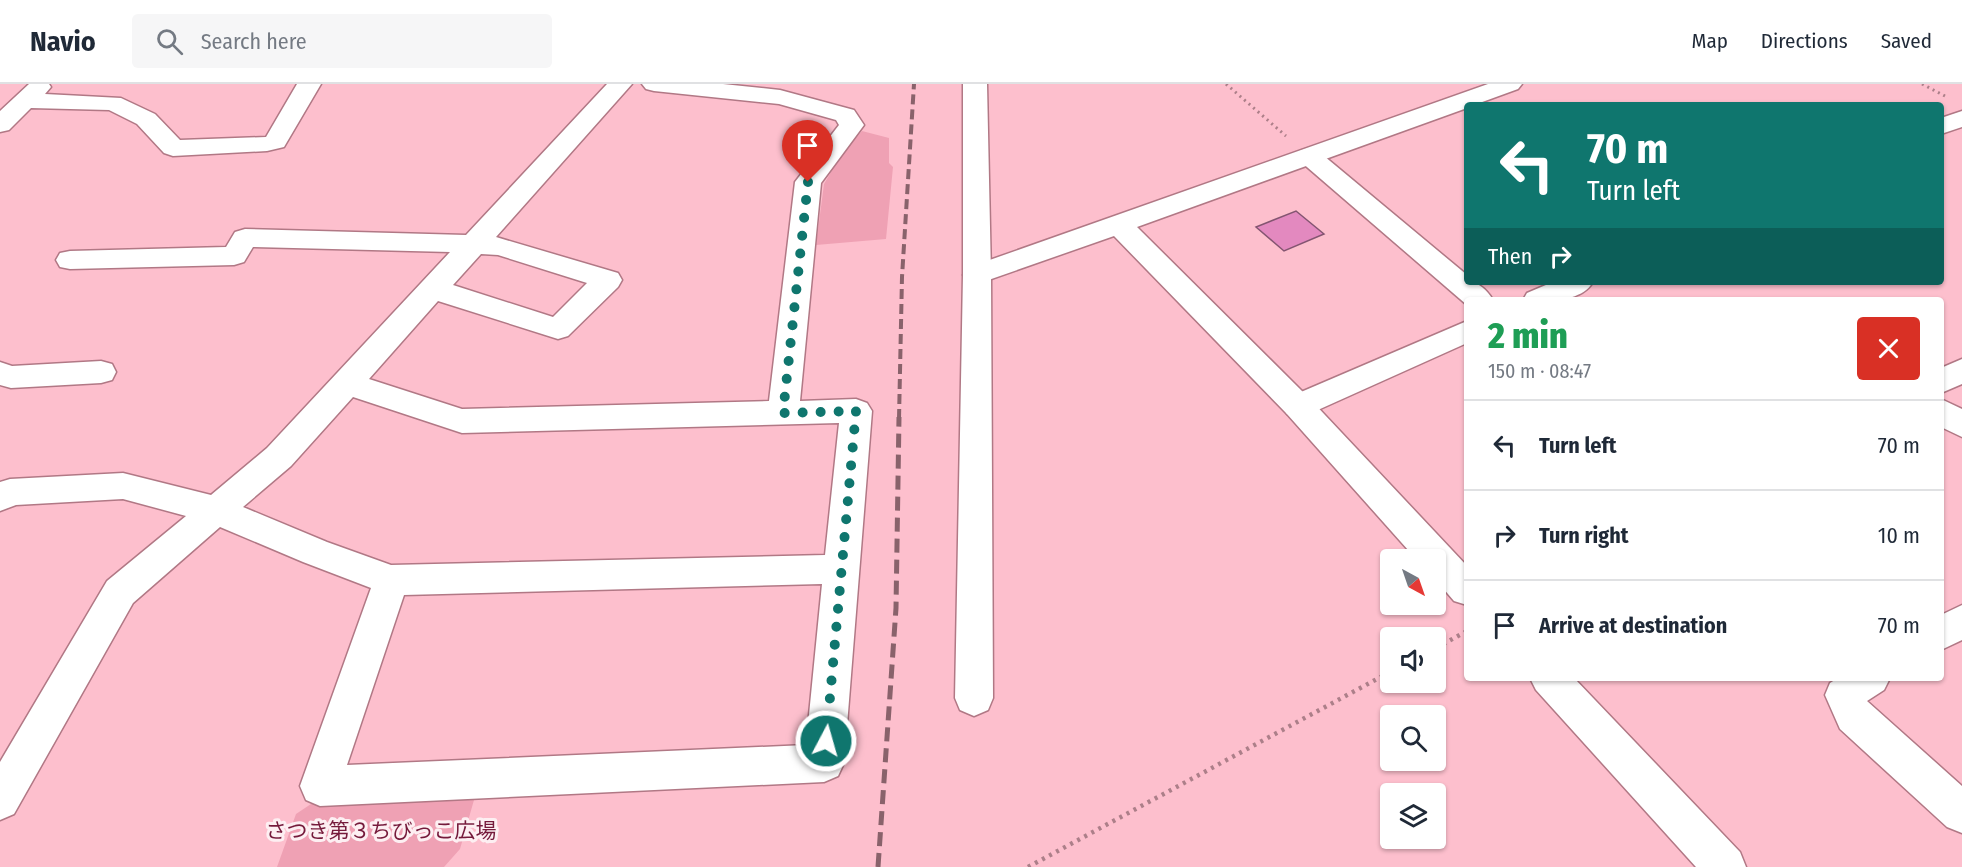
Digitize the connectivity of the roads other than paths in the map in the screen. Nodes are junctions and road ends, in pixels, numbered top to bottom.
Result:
1 (42, 84) edge
2 (309, 84) edge
3 (620, 84) edge
4 (654, 84) edge
5 (975, 84) edge
6 (1510, 84) edge
7 (23, 101) junction
8 (1962, 118) edge
9 (0, 125) edge
10 (1944, 126) edge
11 (1309, 156) junction
12 (1117, 223) junction
13 (474, 244) junction
14 (70, 260) dead end
15 (977, 274) junction
16 (1572, 285) edge
17 (433, 289) junction
18 (1475, 297) edge
19 (1544, 297) edge
20 (1464, 332) edge
21 (1962, 370) edge
22 (101, 372) dead end
23 (0, 373) edge
24 (1944, 380) edge
25 (347, 383) junction
26 (1298, 406) junction
27 (783, 413) junction
28 (1944, 413) edge
29 (1962, 425) edge
30 (0, 498) edge
31 (216, 510) junction
32 (843, 569) junction
33 (391, 580) junction
34 (1464, 587) edge
35 (1962, 621) edge
36 (1944, 632) edge
37 (1552, 681) edge
38 (1866, 681) edge
39 (974, 698) dead end
40 (0, 800) edge
41 (1962, 813) edge
42 (1725, 867) edge

1 - 7 street
2 - 7 street
3 - 13 street
4 - 27 street
5 - 15 street
6 - 11 street
7 - 9 street
8 - 10 street
11 - 12 street
11 - 18 street
12 - 15 street
12 - 26 street
13 - 14 street
13 - 17 street
13 - 17 street
15 - 39 street
16 - 19 street
17 - 25 street
20 - 26 street
21 - 24 street
22 - 23 street
25 - 27 street
25 - 31 street
26 - 34 street
27 - 32 street
28 - 29 street
30 - 31 street
31 - 33 street
31 - 40 street
32 - 33 street
32 - 33 street
35 - 36 street
37 - 42 street
38 - 41 street

